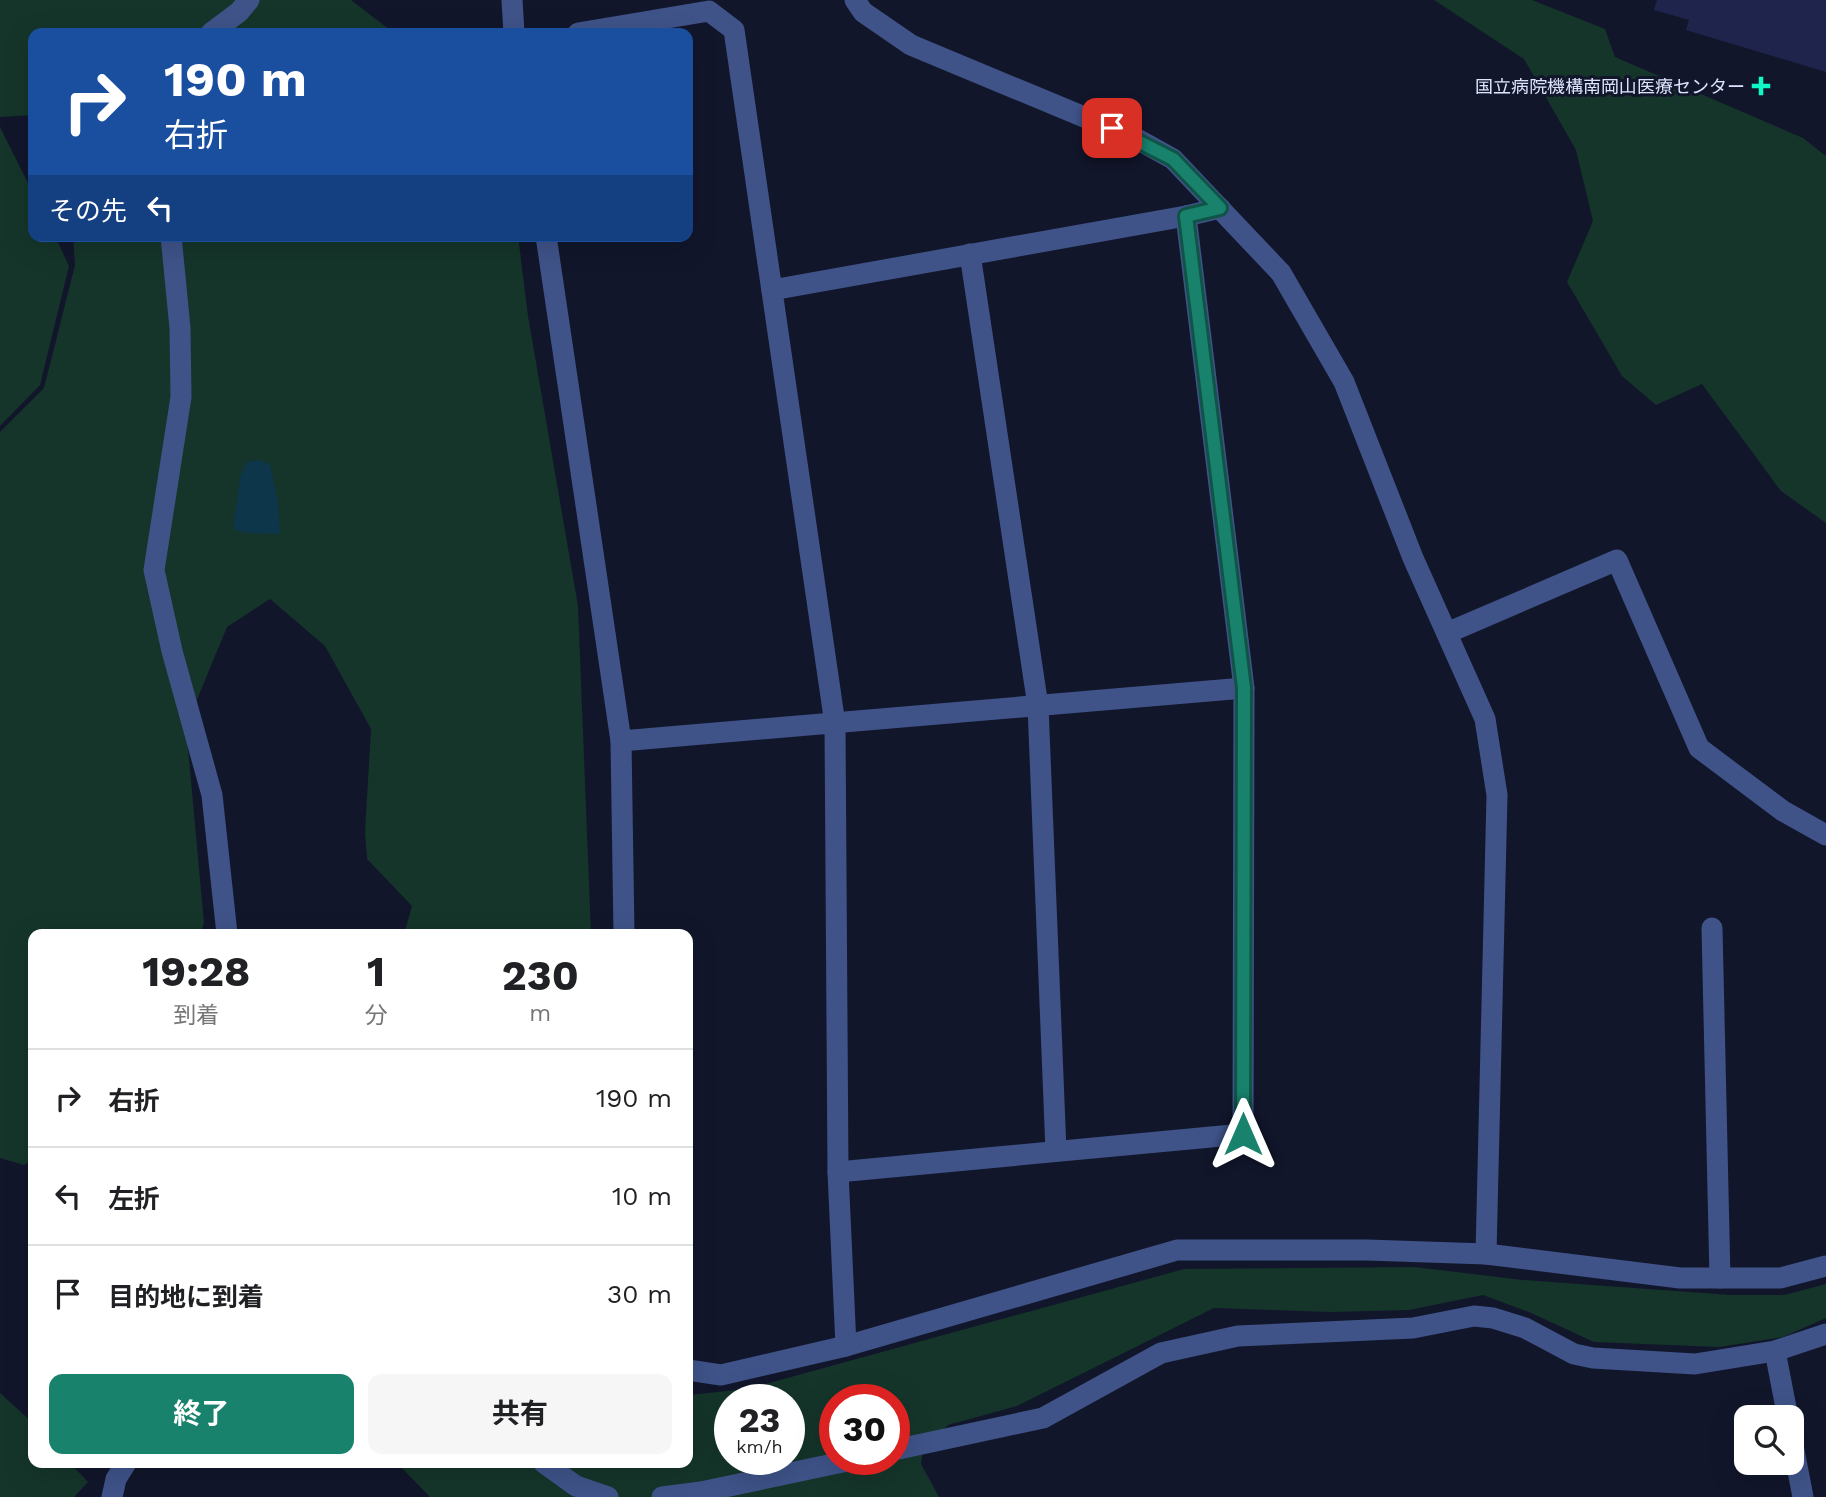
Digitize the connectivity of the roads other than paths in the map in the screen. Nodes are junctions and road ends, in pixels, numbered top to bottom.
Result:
1 (249, 0) edge
2 (512, 0) edge
3 (855, 0) edge
4 (218, 28) edge
5 (513, 28) edge
6 (608, 28) edge
7 (1220, 208) junction
8 (1186, 216) junction
9 (172, 242) edge
10 (547, 242) edge
11 (970, 254) junction
12 (772, 290) junction
13 (1447, 633) junction
14 (1244, 688) junction
15 (1038, 706) junction
16 (835, 724) junction
17 (621, 741) junction
18 (1826, 835) edge
19 (226, 929) edge
20 (624, 929) edge
21 (1712, 929) dead end
22 (1056, 1151) junction
23 (838, 1172) junction
24 (1486, 1254) junction
25 (1826, 1266) edge
26 (1720, 1278) junction
27 (1826, 1334) edge
28 (846, 1346) junction
29 (1775, 1351) junction
30 (693, 1371) edge
31 (1785, 1405) edge
32 (910, 1447) edge
33 (819, 1467) edge
34 (123, 1468) edge
35 (551, 1468) edge
36 (1799, 1475) edge
37 (112, 1497) edge
38 (608, 1497) edge
39 (662, 1497) edge
40 (1803, 1497) edge

1 - 4 street
2 - 5 street
3 - 7 street
6 - 12 street
7 - 8 street
7 - 13 street
8 - 11 street
8 - 14 street
9 - 19 street
10 - 17 street
11 - 12 street
11 - 15 street
12 - 16 street
13 - 18 street
13 - 24 street
14 - 15 street
14 - 22 street
15 - 16 street
15 - 22 street
16 - 17 street
16 - 23 street
17 - 20 street
21 - 26 street
22 - 23 street
23 - 28 street
24 - 26 street
24 - 28 street
25 - 26 street
27 - 29 street
28 - 30 street
29 - 31 street
29 - 32 street
33 - 39 street
34 - 37 street
35 - 38 street
36 - 40 street

